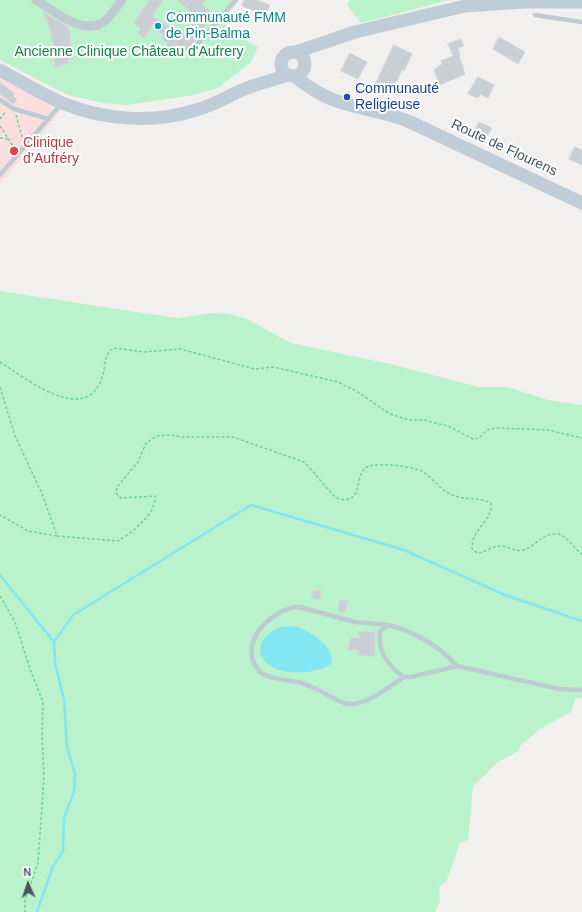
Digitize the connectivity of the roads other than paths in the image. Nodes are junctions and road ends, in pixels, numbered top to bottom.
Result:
1 (36, 0) edge
2 (122, 0) edge
3 (236, 0) edge
4 (582, 2) edge
5 (535, 15) dead end
6 (582, 22) edge
7 (334, 38) junction
8 (193, 49) dead end
9 (296, 52) junction
10 (280, 61) junction
11 (305, 65) junction
12 (0, 70) edge
13 (291, 76) junction
14 (246, 88) junction
15 (321, 93) junction
16 (0, 100) edge
17 (61, 103) junction
18 (49, 119) junction
19 (0, 176) edge
20 (582, 203) edge
21 (388, 625) junction
22 (457, 666) junction
23 (404, 677) junction
24 (582, 690) edge

1 - 2 street
3 - 8 lane
4 - 7 street
5 - 6 lane
7 - 9 street
7 - 11 street
9 - 10 street
9 - 11 street
10 - 13 street
10 - 14 street
11 - 13 street
11 - 15 street
12 - 17 street
13 - 14 street
13 - 15 street, Route de Flourens
14 - 17 street
15 - 20 street, Route de Flourens
16 - 18 lane
17 - 18 lane
18 - 19 lane
21 - 22 lane
21 - 23 lane
21 - 23 lane
22 - 23 lane
22 - 24 lane

